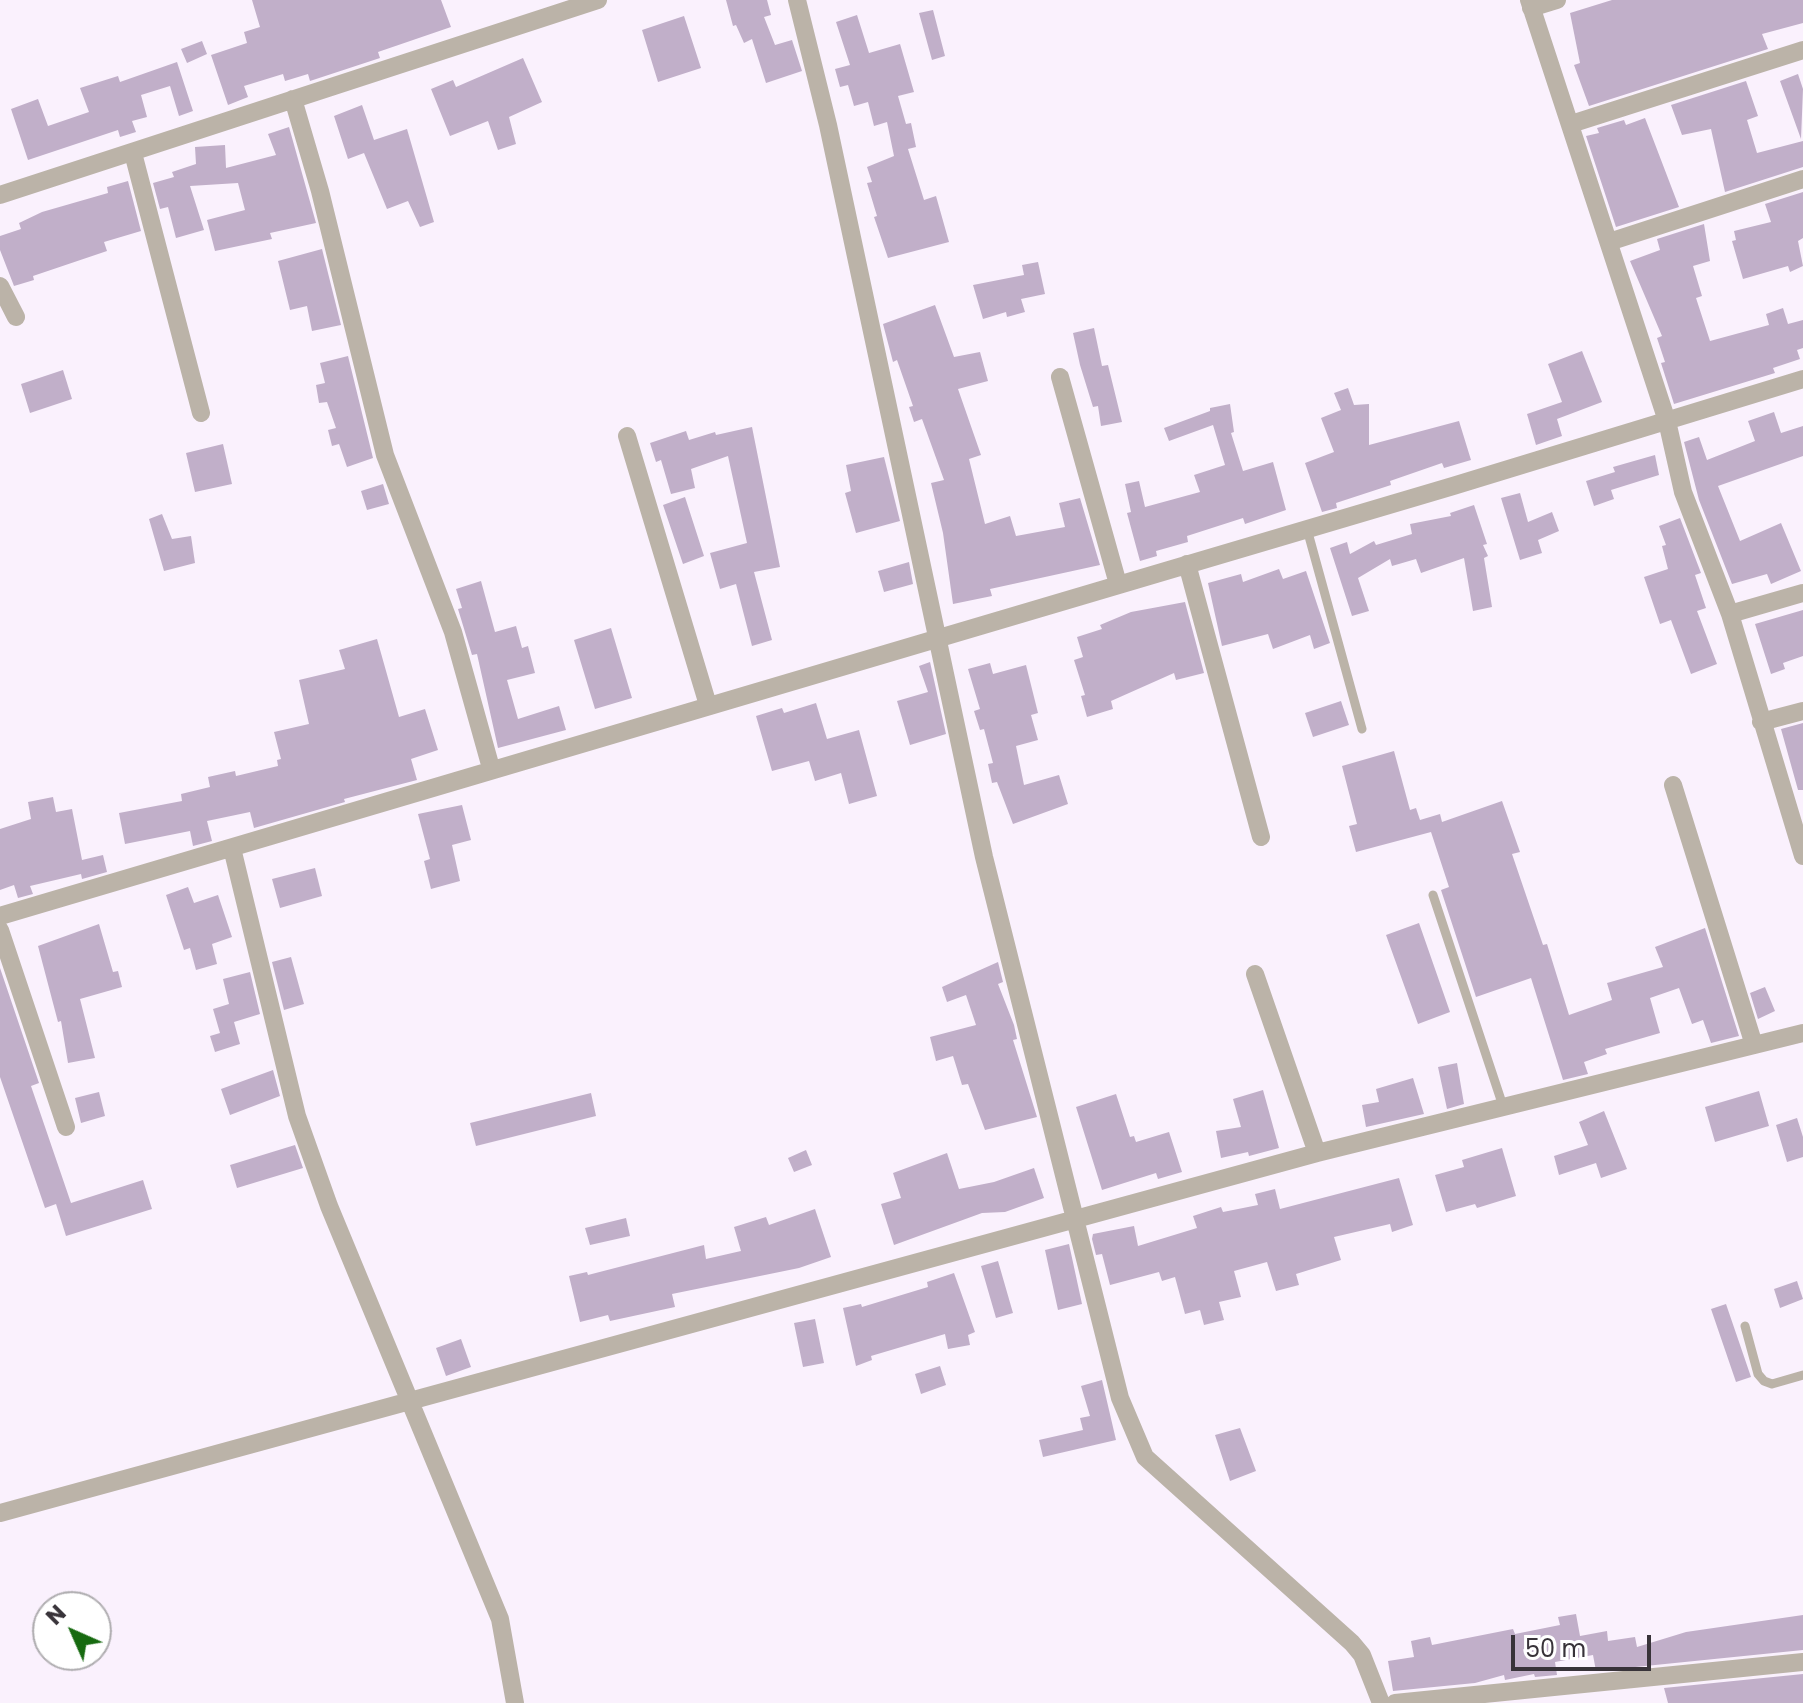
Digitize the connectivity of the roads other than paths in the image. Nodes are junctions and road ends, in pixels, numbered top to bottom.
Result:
1 (598, 0) edge
2 (797, 0) edge
3 (1557, 0) edge
4 (1530, 4) edge
5 (1803, 50) edge
6 (293, 99) junction
7 (1571, 124) junction
8 (133, 153) junction
9 (1802, 184) edge
10 (0, 195) edge
11 (1609, 242) junction
12 (0, 286) edge
13 (16, 317) dead end
14 (1060, 377) dead end
15 (1803, 379) edge
16 (201, 413) dead end
17 (1667, 421) junction
18 (627, 436) dead end
19 (1307, 529) junction
20 (1187, 564) junction
21 (1118, 584) junction
22 (1803, 593) edge
23 (1730, 614) junction
24 (938, 637) junction
25 (708, 705) junction
26 (1803, 711) edge
27 (1761, 722) junction
28 (1362, 729) dead end
29 (491, 768) junction
30 (1673, 785) dead end
31 (1261, 837) dead end
32 (1801, 846) edge
33 (232, 848) junction
34 (1433, 895) dead end
35 (0, 916) edge
36 (0, 930) edge
37 (1255, 974) dead end
38 (1803, 1033) edge
39 (1754, 1045) junction
40 (1503, 1106) junction
41 (66, 1127) dead end
42 (1317, 1153) junction
43 (1074, 1220) junction
44 (1745, 1326) dead end
45 (1803, 1375) edge
46 (411, 1401) junction
47 (0, 1513) edge
48 (1803, 1662) edge
49 (515, 1703) edge
50 (1381, 1703) edge
51 (1395, 1703) edge

1 - 6 street
2 - 24 street
3 - 4 street
4 - 7 street
5 - 7 street
6 - 8 street
6 - 29 street
7 - 11 street
8 - 10 street
8 - 16 street
9 - 11 street
11 - 17 street
12 - 13 street
14 - 21 street
15 - 17 street
17 - 19 street
17 - 23 street
18 - 25 street
19 - 20 street
19 - 28 lane
20 - 21 street
20 - 31 street
21 - 24 street
22 - 23 street
23 - 27 street
24 - 25 street
24 - 43 street
25 - 29 street
26 - 27 street
27 - 32 street
29 - 33 street
30 - 39 street
33 - 35 street
33 - 46 street
34 - 40 lane
36 - 41 street
37 - 42 street
38 - 39 street
39 - 40 street
40 - 42 street
42 - 43 street
43 - 46 street
43 - 50 street
44 - 45 lane
46 - 47 street
46 - 49 street
48 - 51 street

